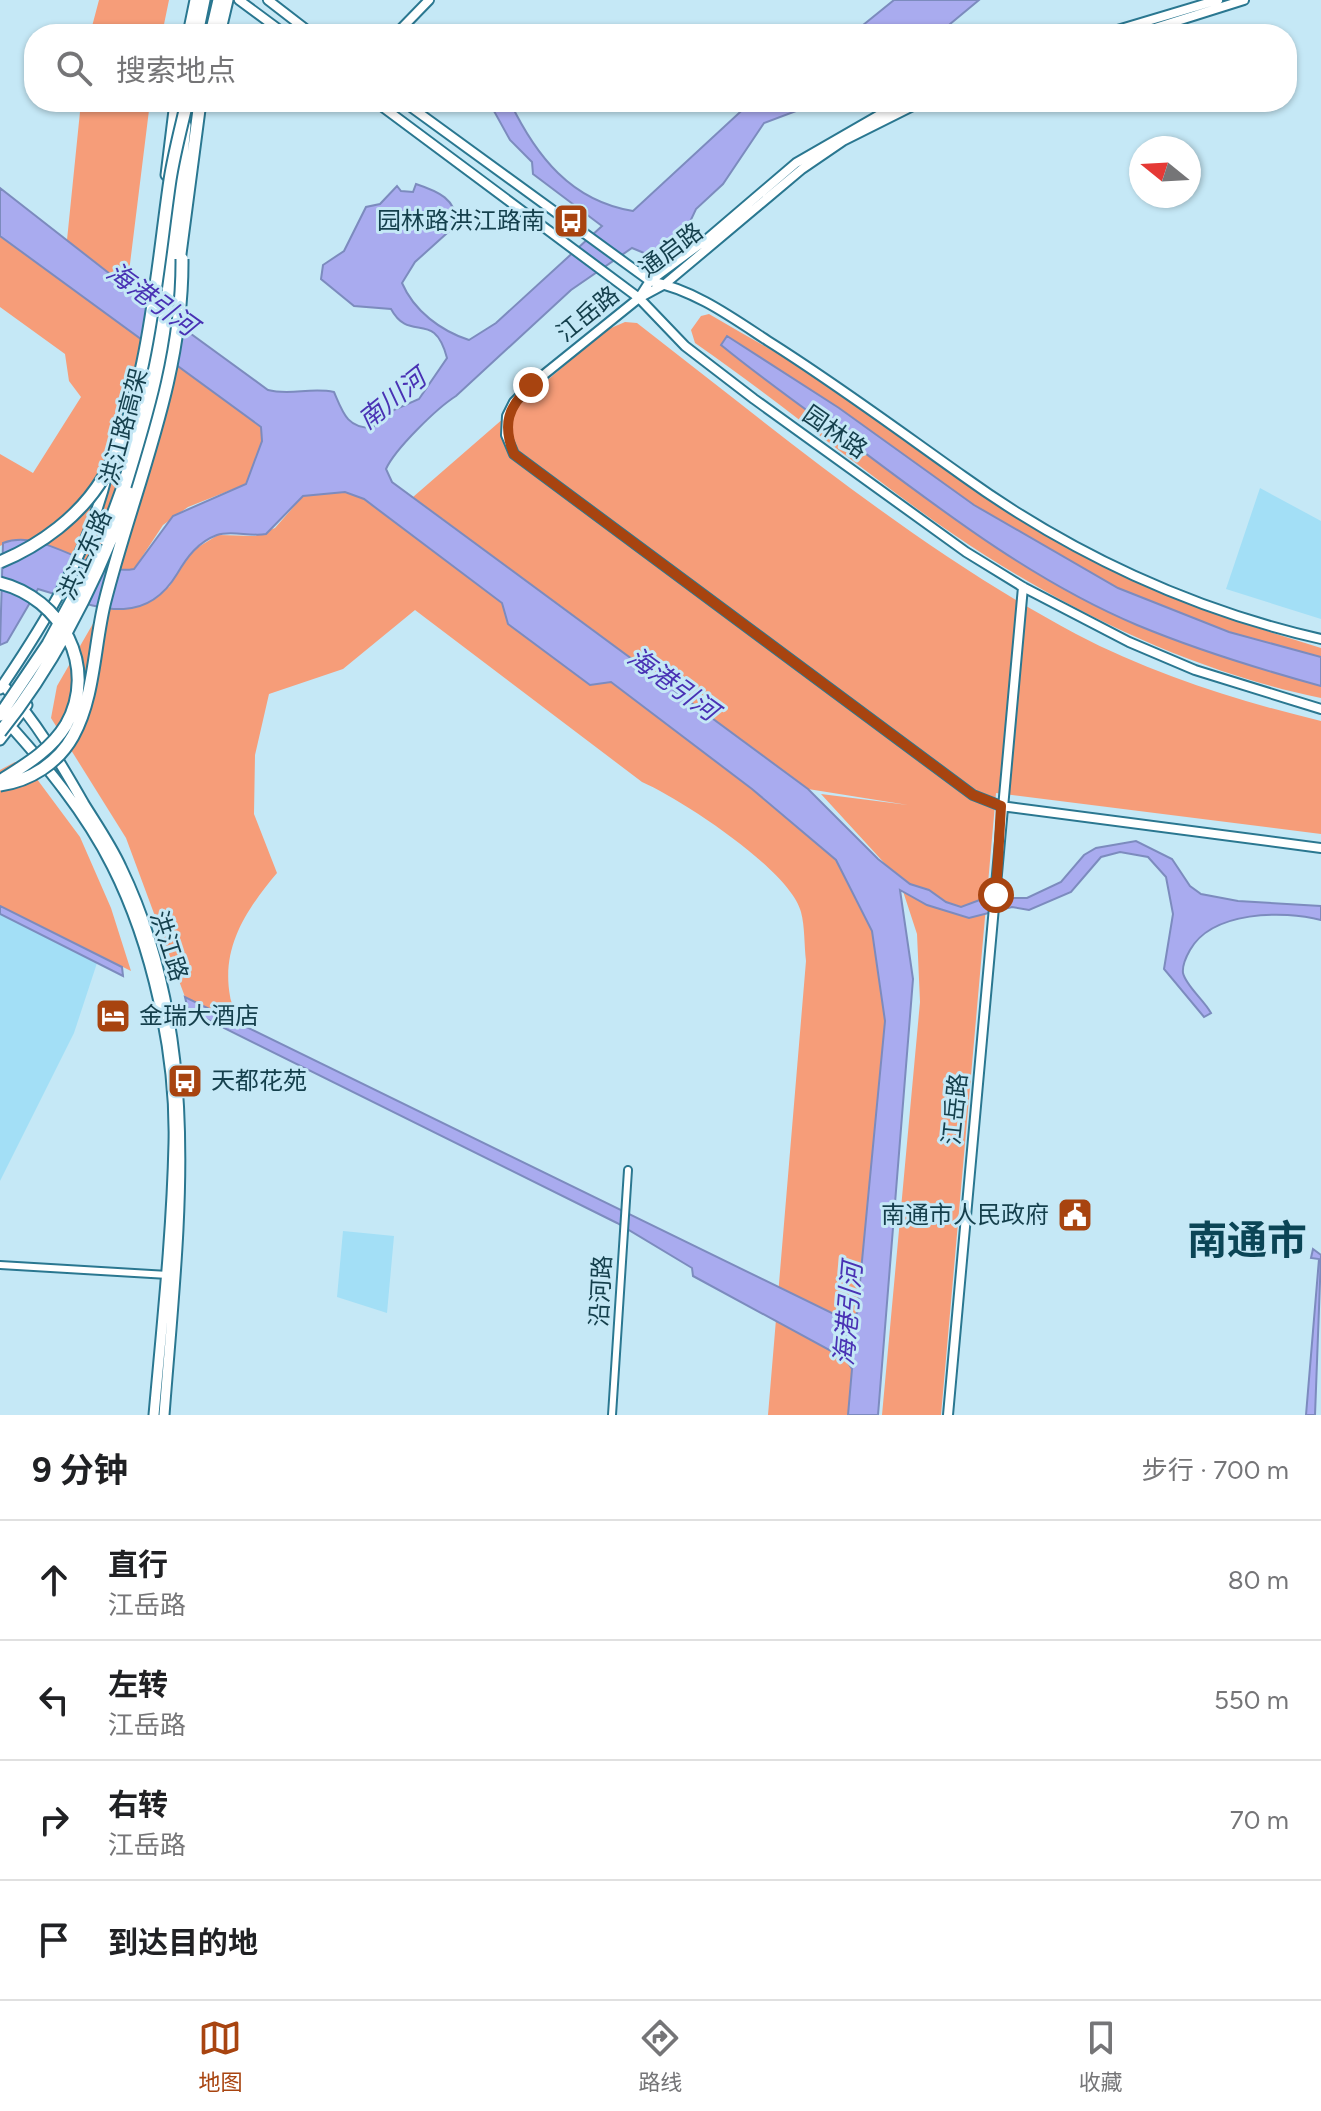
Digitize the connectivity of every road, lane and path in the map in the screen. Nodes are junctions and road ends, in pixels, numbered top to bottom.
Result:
1 (195, 0) edge
2 (204, 0) edge
3 (219, 0) edge
4 (228, 0) edge
5 (239, 0) edge
6 (268, 0) edge
7 (429, 0) edge
8 (1218, 0) edge
9 (1244, 0) edge
10 (190, 24) edge
11 (199, 24) edge
12 (213, 24) edge
13 (222, 24) edge
14 (271, 24) edge
15 (299, 24) edge
16 (406, 24) edge
17 (1138, 24) edge
18 (1168, 24) edge
19 (174, 112) edge
20 (185, 112) edge
21 (186, 112) edge
22 (202, 112) edge
23 (202, 112) edge
24 (389, 112) edge
25 (418, 112) edge
26 (885, 112) edge
27 (901, 112) edge
28 (182, 259) junction
29 (650, 281) junction
30 (665, 284) junction
31 (639, 298) junction
32 (0, 562) edge
33 (0, 583) edge
34 (1023, 587) junction
35 (1321, 639) edge
36 (1, 685) edge
37 (24, 709) junction
38 (1321, 709) edge
39 (0, 715) edge
40 (6, 730) edge
41 (0, 740) edge
42 (0, 783) edge
43 (1001, 806) junction
44 (1321, 848) edge
45 (628, 1170) dead end
46 (0, 1265) edge
47 (170, 1275) junction
48 (154, 1415) edge
49 (164, 1415) edge
50 (612, 1415) edge
51 (948, 1415) edge

1 - 10 main road
2 - 11 highway
3 - 12 highway
4 - 13 main road
5 - 14 street
6 - 15 street
7 - 16 street
8 - 17 street
9 - 18 street
19 - 36 main road, 洪江东路, bridge
20 - 32 highway, bridge
21 - 39 highway, 洪江路高架, bridge
22 - 28 highway, 洪江路高架
23 - 37 main road, 洪江东路, bridge
24 - 31 street, 园林路
25 - 29 street, 园林路
26 - 29 street, 通启路
27 - 30 street, 通启路
28 - 40 highway, 洪江路高架, bridge
28 - 42 highway, bridge
29 - 30 street, 园林路
29 - 31 street, 通启路
30 - 31 street, 通启路
30 - 35 street, 园林路
31 - 34 street, 园林路
31 - 43 street, 江岳路
33 - 42 highway, bridge
34 - 38 street, 园林路
34 - 43 street
36 - 37 main road, 洪江路
37 - 40 main road, 洪江东路
37 - 47 main road, 洪江路
39 - 40 main road, 洪江路
40 - 41 main road
40 - 47 main road, 洪江路
43 - 44 street, 江岳路
43 - 51 street, 江岳路
45 - 50 street, 沿河路
46 - 47 street
47 - 48 main road, 洪江路
47 - 49 main road, 洪江路

